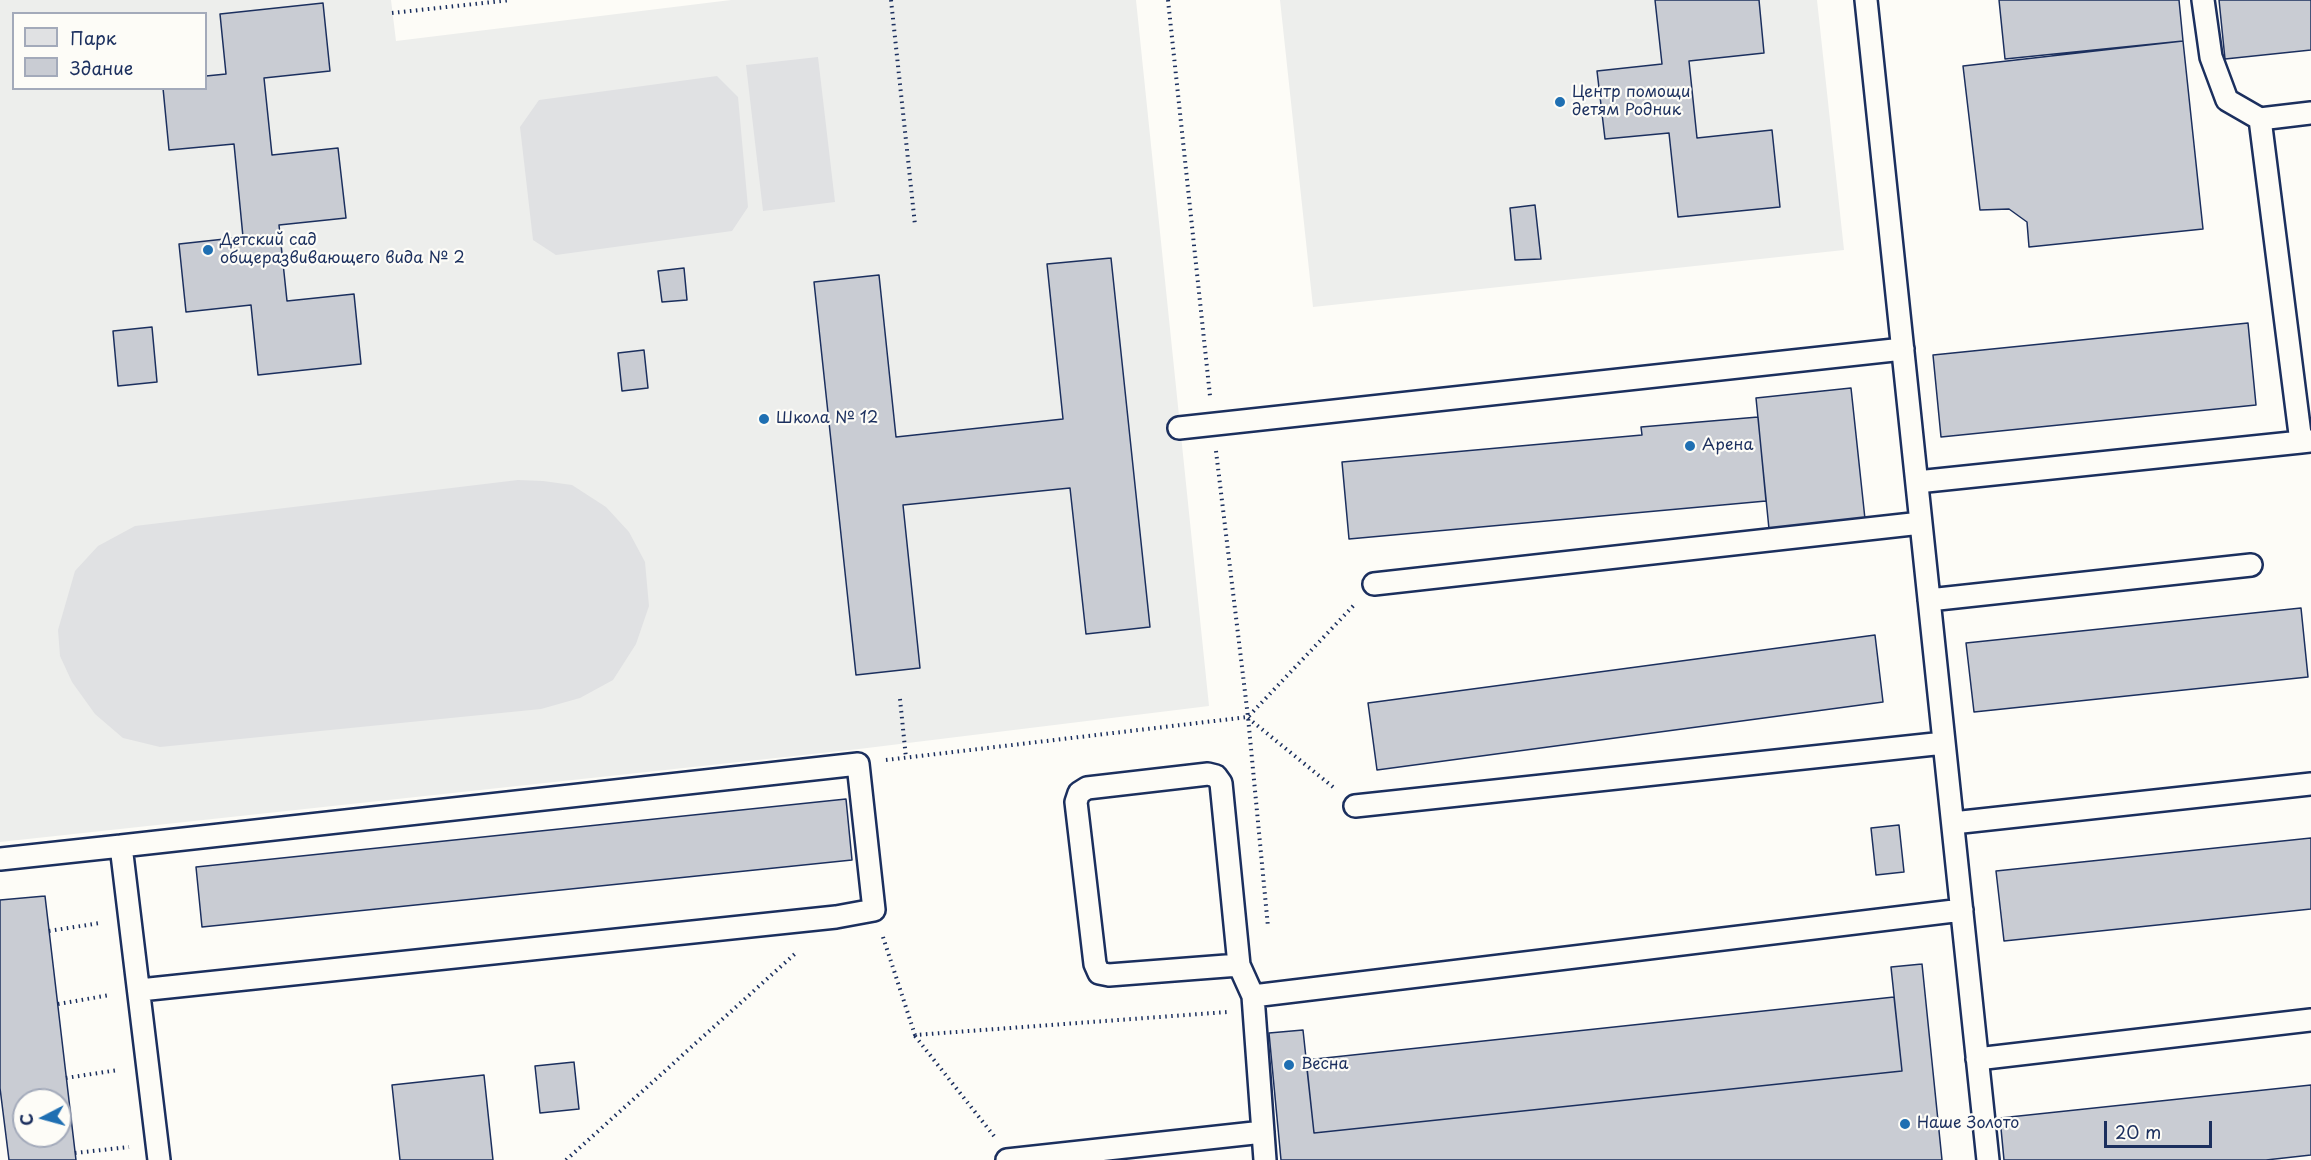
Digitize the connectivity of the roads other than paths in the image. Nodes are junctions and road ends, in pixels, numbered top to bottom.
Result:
1 (1866, 0) edge
2 (2203, 0) edge
3 (2311, 113) edge
4 (2260, 119) junction
5 (1903, 349) junction
6 (1179, 428) dead end
7 (2306, 442) edge
8 (1917, 482) junction
9 (1921, 523) junction
10 (2251, 565) dead end
11 (1374, 584) road end
12 (1929, 600) junction
13 (1944, 743) junction
14 (2311, 784) edge
15 (1355, 806) road end
16 (1953, 823) junction
17 (121, 846) junction
18 (0, 859) edge
19 (1962, 910) junction
20 (1239, 965) junction
21 (140, 990) junction
22 (1254, 1003) junction
23 (2311, 1020) edge
24 (1977, 1059) junction
25 (1263, 1132) junction
26 (158, 1152) edge
27 (1013, 1159) edge
28 (1007, 1160) edge
29 (1265, 1160) edge
30 (1988, 1160) edge

1 - 5 lane
2 - 4 lane
3 - 4 lane
4 - 7 lane
5 - 6 lane
5 - 8 lane
7 - 8 lane
8 - 9 lane
9 - 11 lane
9 - 12 lane
10 - 12 lane
12 - 13 lane
13 - 15 lane
13 - 16 lane
14 - 16 lane
16 - 19 lane
17 - 18 lane
17 - 21 lane
17 - 21 lane
19 - 22 lane
19 - 24 lane
20 - 20 lane
20 - 22 lane
21 - 26 lane
22 - 25 lane
23 - 24 lane
24 - 30 lane
25 - 27 lane
25 - 29 lane
27 - 28 lane

